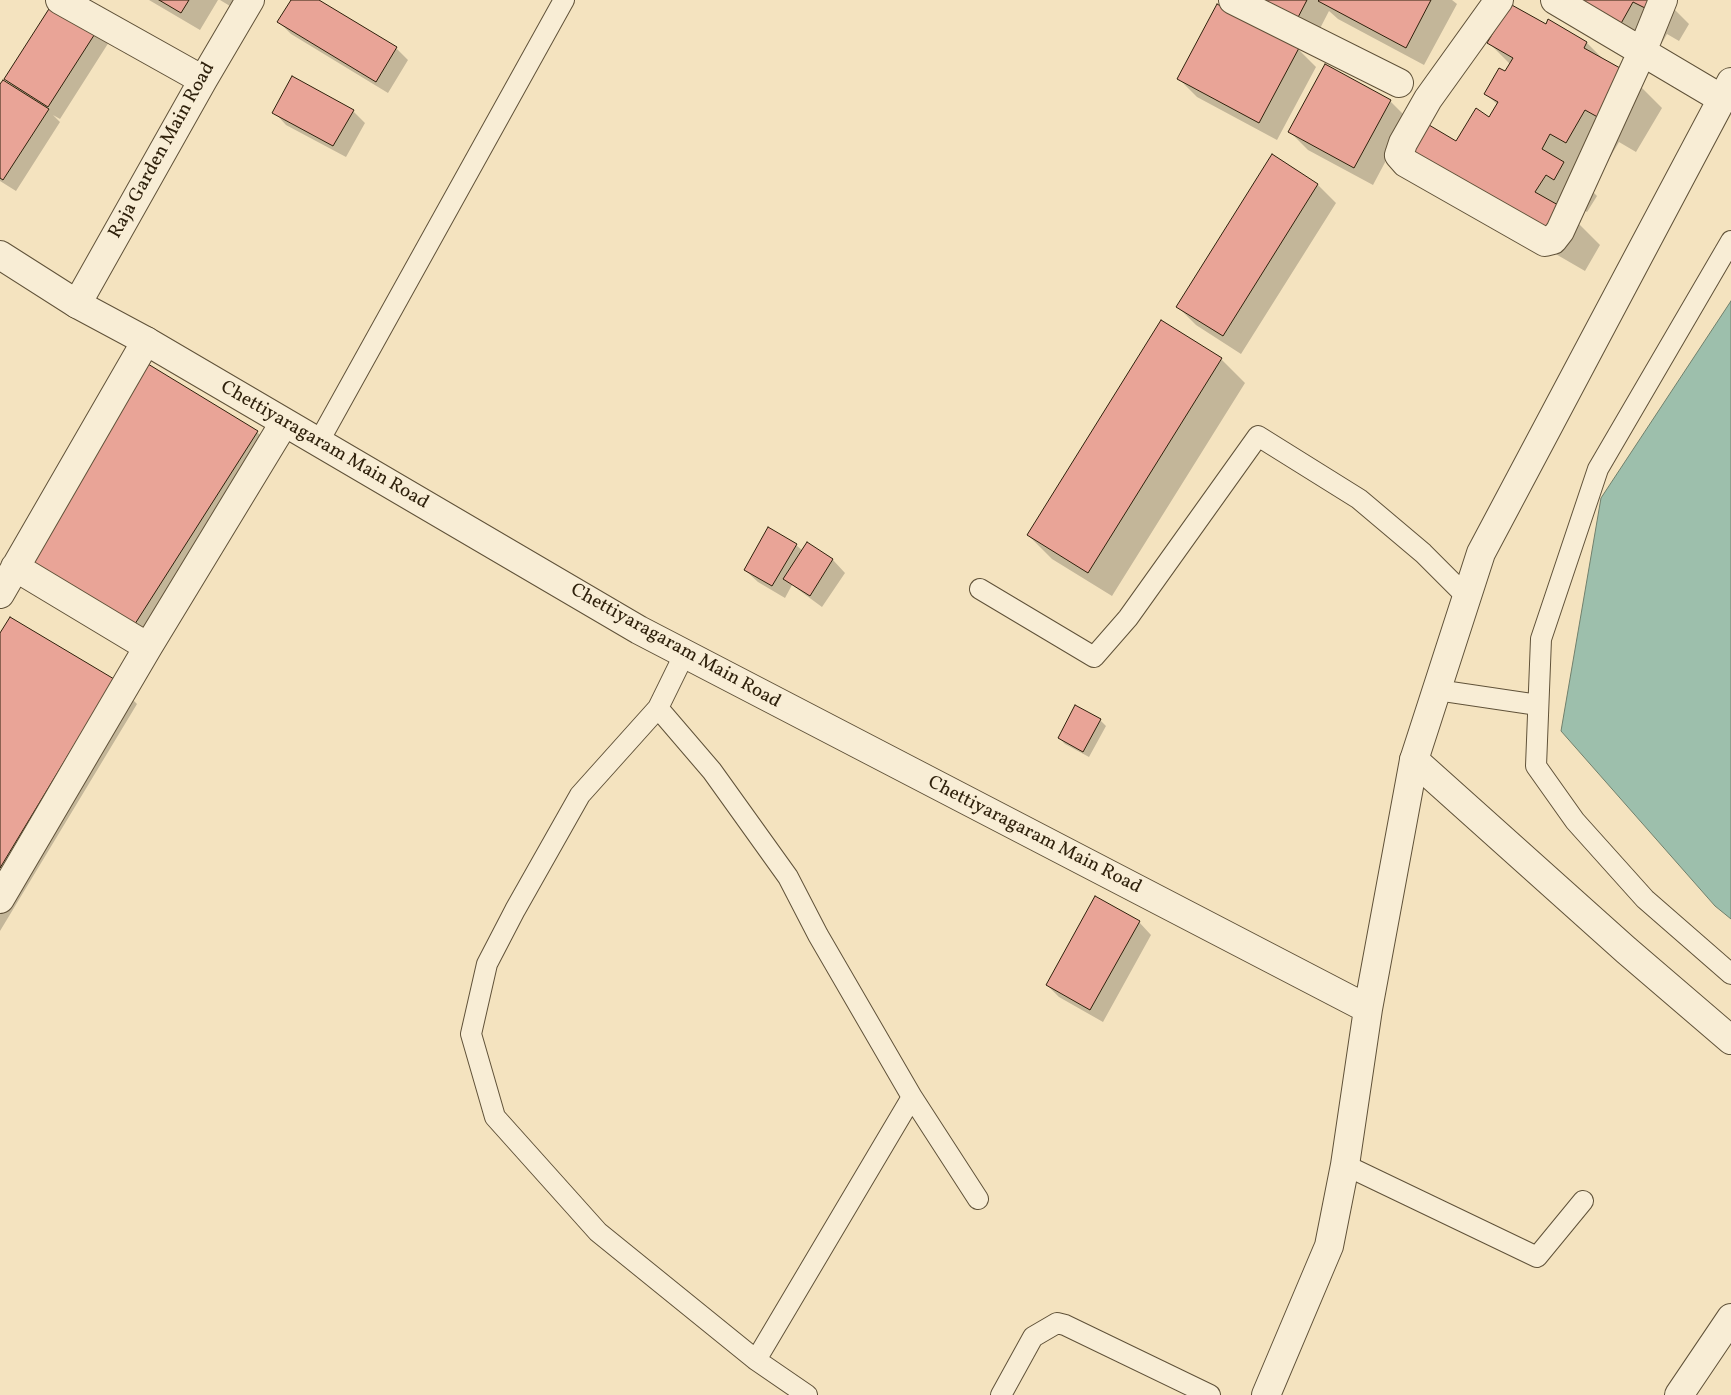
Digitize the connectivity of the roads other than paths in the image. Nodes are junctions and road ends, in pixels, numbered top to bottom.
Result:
1 (60, 0) edge
2 (250, 0) edge
3 (564, 0) edge
4 (1233, 0) edge
5 (1499, 0) edge
6 (1555, 0) edge
7 (1663, 0) edge
8 (1642, 52) junction
9 (203, 80) junction
10 (1399, 84) dead end
11 (1726, 90) edge
12 (1731, 241) edge
13 (0, 255) edge
14 (77, 304) junction
15 (146, 341) junction
16 (284, 423) junction
17 (318, 443) junction
18 (15, 567) junction
19 (980, 589) dead end
20 (0, 594) edge
21 (1467, 597) junction
22 (148, 647) junction
23 (684, 655) junction
24 (1437, 690) junction
25 (1538, 705) junction
26 (658, 708) junction
27 (1414, 760) junction
28 (0, 899) edge
29 (1731, 974) edge
30 (1368, 1008) junction
31 (1731, 1040) edge
32 (912, 1097) junction
33 (1345, 1165) junction
34 (978, 1199) dead end
35 (1583, 1201) dead end
36 (1731, 1318) edge
37 (756, 1360) junction
38 (807, 1395) edge
39 (1001, 1395) edge
40 (1210, 1395) edge
41 (1266, 1395) edge
42 (1679, 1395) edge

1 - 9 street
2 - 9 street, Raja Garden Main Road
3 - 17 lane
4 - 10 street
5 - 8 street
6 - 8 street
7 - 8 street
8 - 11 street
9 - 14 street, Raja Garden Main Road
11 - 21 street
12 - 25 lane
13 - 14 street, Chettiyaragaram Main Road
14 - 15 street, Chettiyaragaram Main Road
15 - 16 street, Chettiyaragaram Main Road
15 - 18 street
16 - 17 street, Chettiyaragaram Main Road
16 - 22 street
17 - 23 street, Chettiyaragaram Main Road
18 - 20 street
18 - 22 street
19 - 21 lane
21 - 24 street
22 - 28 street
23 - 26 lane
23 - 30 street, Chettiyaragaram Main Road
24 - 25 lane
24 - 27 street
25 - 29 lane
26 - 32 lane
26 - 37 lane
27 - 30 street
27 - 31 street
30 - 33 street
32 - 34 lane
32 - 37 lane
33 - 35 lane
33 - 41 street
36 - 42 street
37 - 38 lane
39 - 40 lane

